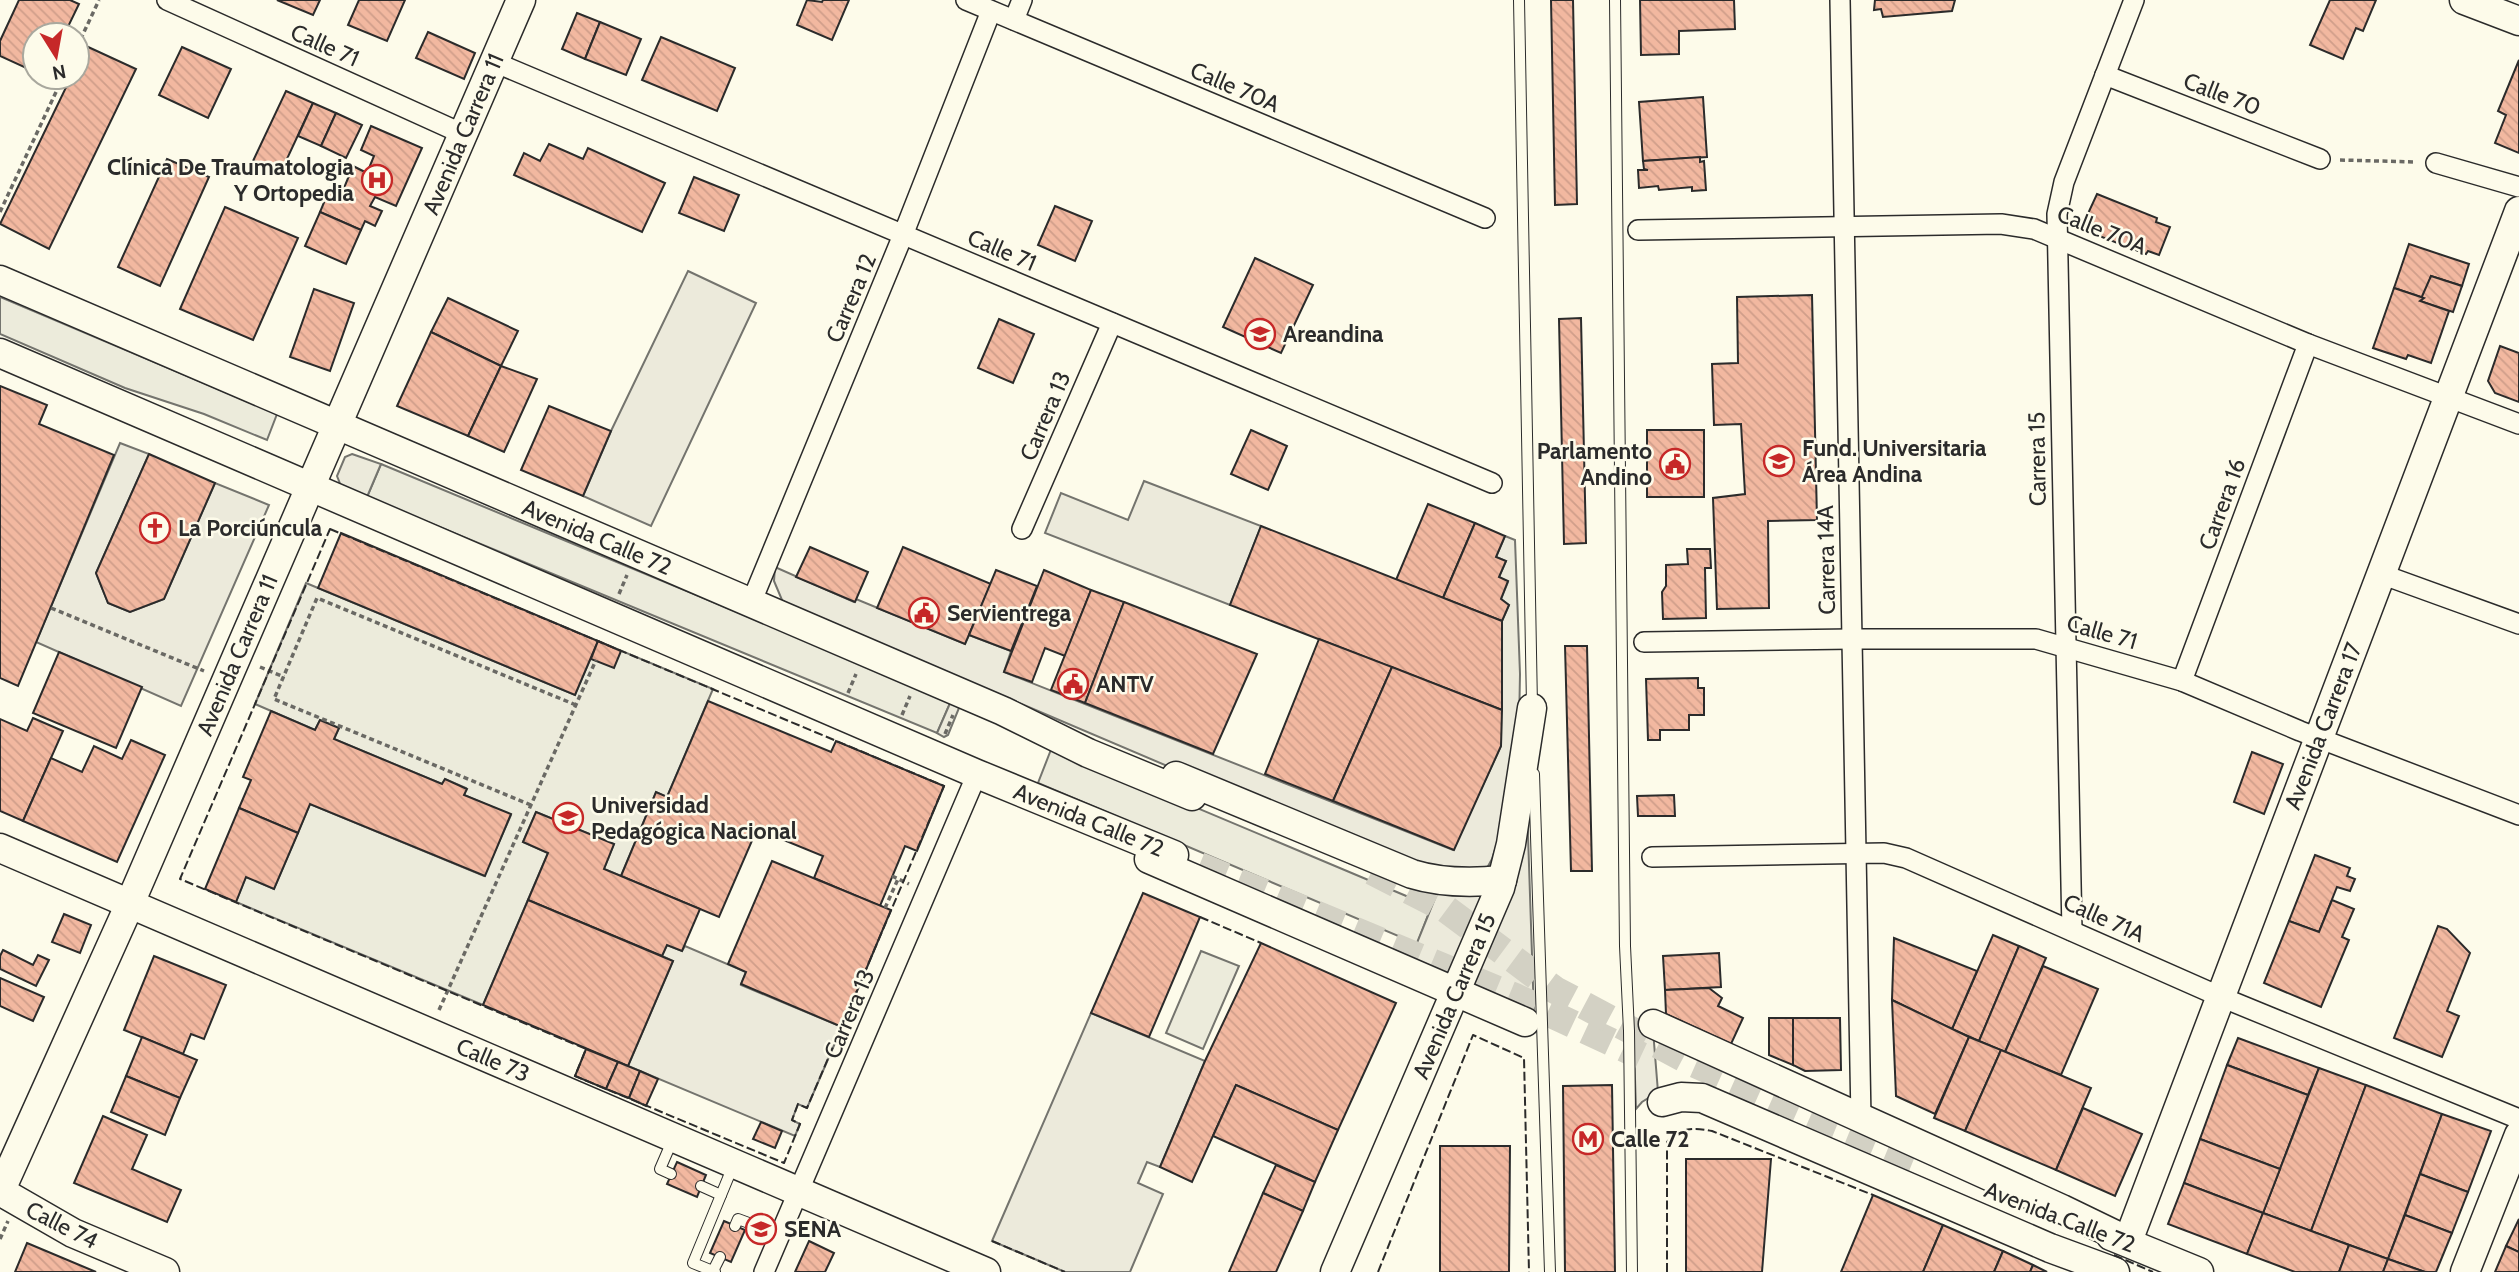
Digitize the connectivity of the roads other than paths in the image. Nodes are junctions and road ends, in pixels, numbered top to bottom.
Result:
1 (167, 0) edge
2 (521, 0) edge
3 (1022, 0) edge
4 (1519, 0) edge
5 (1615, 0) edge
6 (1839, 0) edge
7 (2134, 0) edge
8 (2464, 0) edge
9 (970, 1) edge
10 (991, 11) junction
11 (1014, 20) junction
12 (2519, 21) edge
13 (494, 62) junction
14 (2105, 75) junction
15 (463, 134) junction
16 (2320, 159) road end
17 (2436, 163) road end
18 (2519, 187) edge
19 (2519, 211) edge
20 (1485, 218) dead end
21 (1844, 225) junction
22 (1638, 230) dead end
23 (903, 236) junction
24 (2056, 237) junction
25 (0, 280) edge
26 (1112, 323) junction
27 (2308, 344) junction
28 (0, 352) edge
29 (2448, 397) junction
30 (2519, 424) edge
31 (337, 425) junction
32 (1492, 483) dead end
33 (310, 487) junction
34 (1022, 529) dead end
35 (2381, 574) junction
36 (751, 603) junction
37 (2519, 624) edge
38 (1852, 639) junction
39 (1644, 642) dead end
40 (2066, 646) junction
41 (2182, 681) junction
42 (1532, 708) junction
43 (1003, 711) junction
44 (2319, 738) junction
45 (977, 774) junction
46 (1192, 796) dead end
47 (2519, 815) edge
48 (0, 848) edge
49 (1856, 854) junction
50 (1174, 855) tunnel mouth
51 (1652, 858) dead end
52 (1502, 880) junction
53 (129, 905) junction
54 (2072, 931) junction
55 (1456, 991) junction
56 (2221, 997) junction
57 (1525, 1022) dead end
58 (1653, 1024) dead end
59 (1662, 1102) dead end
60 (1861, 1119) junction
61 (2519, 1119) edge
62 (2519, 1135) edge
63 (673, 1138) junction
64 (734, 1164) junction
65 (671, 1174) dead end
66 (701, 1186) dead end
67 (799, 1191) junction
68 (0, 1192) edge
69 (721, 1195) junction
70 (736, 1222) dead end
71 (781, 1235) junction
72 (2128, 1241) junction
73 (720, 1257) dead end
74 (165, 1272) edge
75 (714, 1272) edge
76 (764, 1272) edge
77 (986, 1272) edge
78 (1335, 1272) edge
79 (1550, 1272) edge
80 (1632, 1272) edge
81 (2116, 1272) edge
82 (2199, 1272) edge
83 (2465, 1272) edge

1 - 15 street, Calle 71
2 - 13 main road, Avenida Carrera 11
3 - 11 street
4 - 42 lane
5 - 80 lane
6 - 21 street, Carrera 14A
7 - 14 street, Carrera 15
8 - 12 main road
9 - 10 street, Calle 70A
10 - 11 street, Calle 70A
10 - 23 street, Carrera 12
11 - 20 street, Calle 70A
13 - 15 main road, Avenida Carrera 11
13 - 23 street, Calle 71
14 - 16 street, Calle 70
14 - 24 street, Carrera 15
15 - 31 main road, Avenida Carrera 11
17 - 18 street
19 - 29 main road, Avenida Carrera 17
21 - 22 street, Calle 70A
21 - 24 street, Calle 70A
21 - 38 street, Carrera 14A
23 - 26 street, Calle 71
23 - 36 street, Carrera 12
24 - 27 street, Calle 70A
24 - 40 street, Carrera 15
25 - 31 main road, Avenida Calle 72
26 - 32 street, Calle 71
26 - 34 street, Carrera 13
27 - 29 street, Calle 70A
27 - 41 street, Carrera 16
28 - 33 main road, Avenida Calle 72
29 - 30 street, Calle 70A
29 - 35 main road, Avenida Carrera 17
31 - 33 main road, Avenida Carrera 11
31 - 36 main road, Avenida Calle 72
33 - 45 main road, Avenida Calle 72
33 - 53 main road, Avenida Carrera 11
35 - 37 street
35 - 44 main road, Avenida Carrera 17
36 - 43 main road, Avenida Calle 72
38 - 39 street, Calle 71
38 - 40 street, Calle 71
38 - 49 street, Carrera 14A
40 - 41 street, Calle 71
40 - 54 street, Carrera 15
41 - 44 street, Calle 71
42 - 52 main road, Avenida Carrera 15
42 - 79 lane
43 - 46 main road, Avenida Calle 72
43 - 52 main road
44 - 47 street, Calle 71
44 - 56 main road, Avenida Carrera 17
45 - 50 main road, Avenida Calle 72
45 - 55 main road
45 - 67 street, Carrera 13
48 - 53 main road, Calle 73
49 - 51 street, Calle 71A
49 - 54 street, Calle 71A
49 - 60 street, Carrera 14A
52 - 55 main road, Avenida Carrera 15
53 - 63 main road, Calle 73
53 - 68 main road, Avenida Carrera 11
54 - 56 street, Calle 71A
55 - 57 main road
55 - 78 main road, Avenida Carrera 15
56 - 61 street, Calle 71A
56 - 72 main road, Avenida Carrera 17
58 - 60 main road
59 - 81 main road
60 - 72 main road
62 - 83 main road
63 - 64 main road, Calle 73
63 - 65 lane
64 - 67 main road, Calle 73
64 - 69 lane
66 - 69 lane
67 - 71 street, Carrera 13
67 - 77 main road, Calle 73
68 - 74 main road, Calle 74
69 - 75 lane
70 - 71 lane
71 - 76 street, Carrera 13
72 - 81 main road, Avenida Calle 72
72 - 82 main road, Avenida Calle 72
73 - 75 lane

